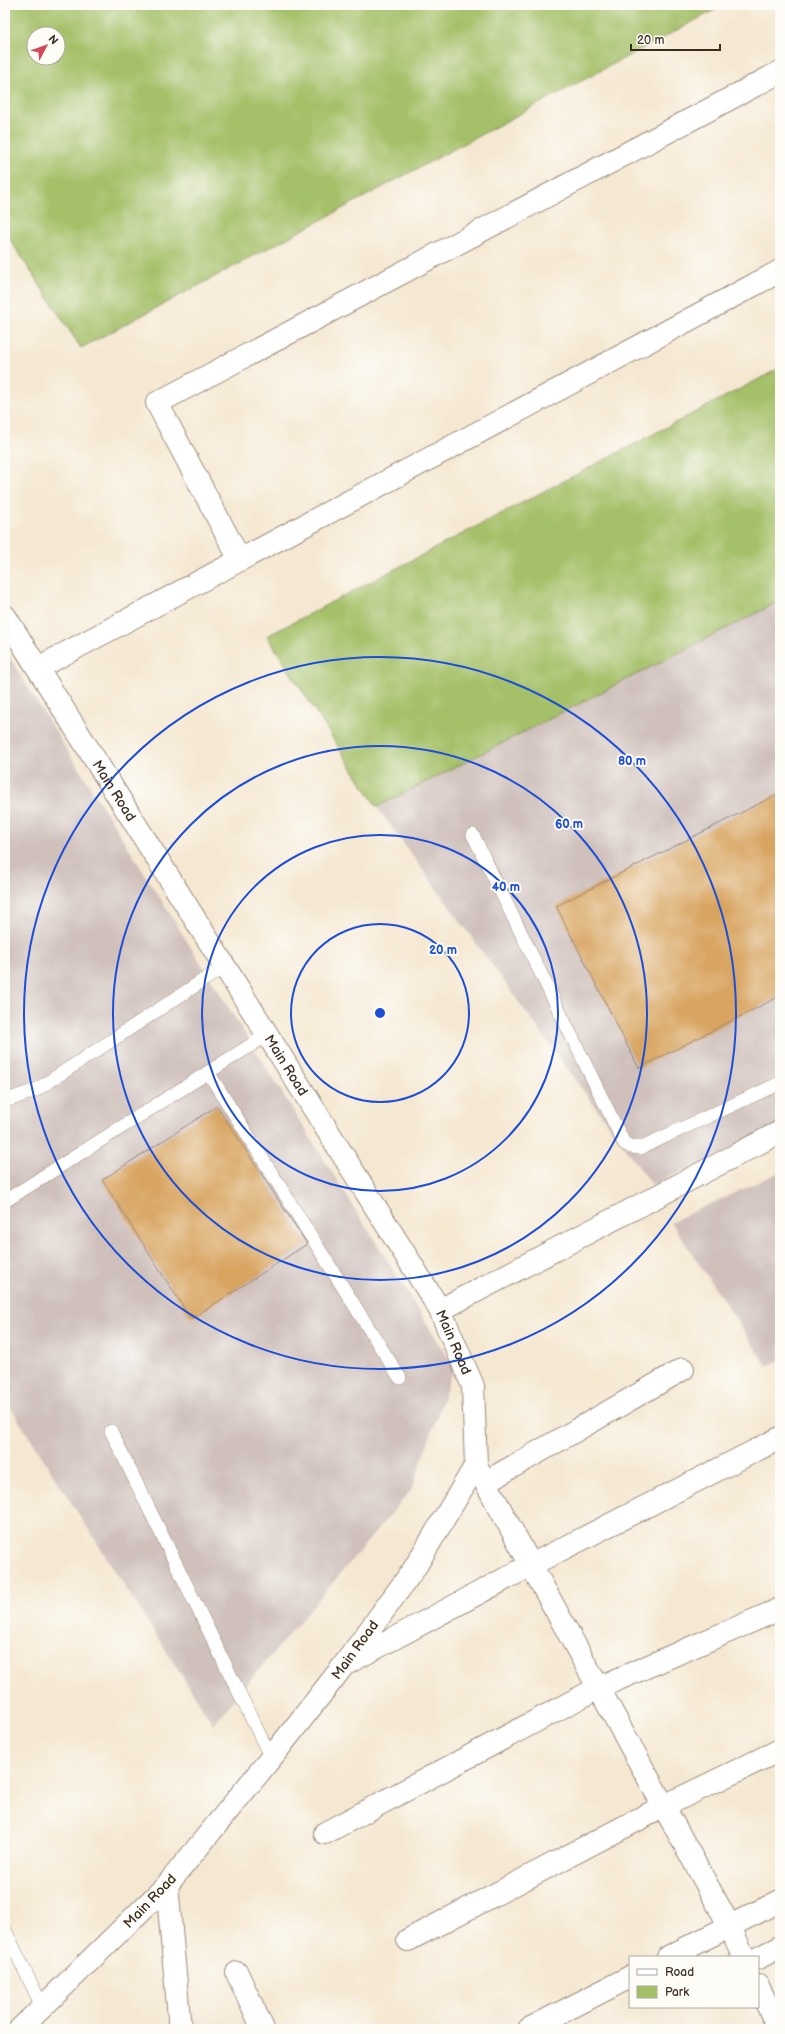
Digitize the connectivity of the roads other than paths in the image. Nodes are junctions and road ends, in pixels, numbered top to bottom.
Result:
1 (780, 72) edge
2 (780, 271) edge
3 (240, 560) junction
4 (5, 616) edge
5 (38, 668) junction
6 (473, 835) dead end
7 (225, 966) junction
8 (267, 1035) junction
9 (208, 1072) junction
10 (780, 1083) edge
11 (5, 1101) edge
12 (780, 1132) edge
13 (5, 1201) edge
14 (440, 1310) junction
15 (683, 1369) dead end
16 (400, 1378) dead end
17 (111, 1431) dead end
18 (780, 1438) edge
19 (481, 1473) junction
20 (531, 1565) junction
21 (780, 1609) edge
22 (344, 1665) junction
23 (598, 1688) junction
24 (780, 1750) edge
25 (271, 1758) junction
26 (664, 1806) junction
27 (325, 1833) dead end
28 (167, 1885) junction
29 (780, 1901) edge
30 (730, 1925) junction
31 (5, 1930) edge
32 (408, 1940) dead end
33 (780, 1947) edge
34 (670, 1956) edge
35 (744, 1956) edge
36 (759, 1958) edge
37 (237, 1973) dead end
38 (629, 1978) edge
39 (759, 1988) edge
40 (43, 2008) junction
41 (20, 2029) edge
42 (180, 2029) edge
43 (263, 2029) edge
44 (529, 2029) edge
45 (778, 2029) edge

1 - 3 street
2 - 3 street
3 - 5 street
4 - 5 street, Main Road
5 - 7 street, Main Road
6 - 10 lane
7 - 8 street, Main Road
7 - 11 lane
8 - 9 lane
8 - 14 street, Main Road
9 - 13 lane
9 - 16 lane
12 - 14 street
14 - 19 street, Main Road
15 - 19 street
17 - 25 lane
18 - 20 street
19 - 20 street
19 - 22 street, Main Road
20 - 22 street
20 - 23 street
21 - 23 street
22 - 25 street, Main Road
23 - 26 street
23 - 27 street
24 - 26 street
25 - 28 street, Main Road
26 - 30 street
26 - 32 street
28 - 40 street, Main Road
28 - 42 street
29 - 30 street
30 - 34 street
30 - 35 street
31 - 40 lane
33 - 36 street
37 - 43 street
38 - 44 street
39 - 45 street
40 - 41 street, Main Road

